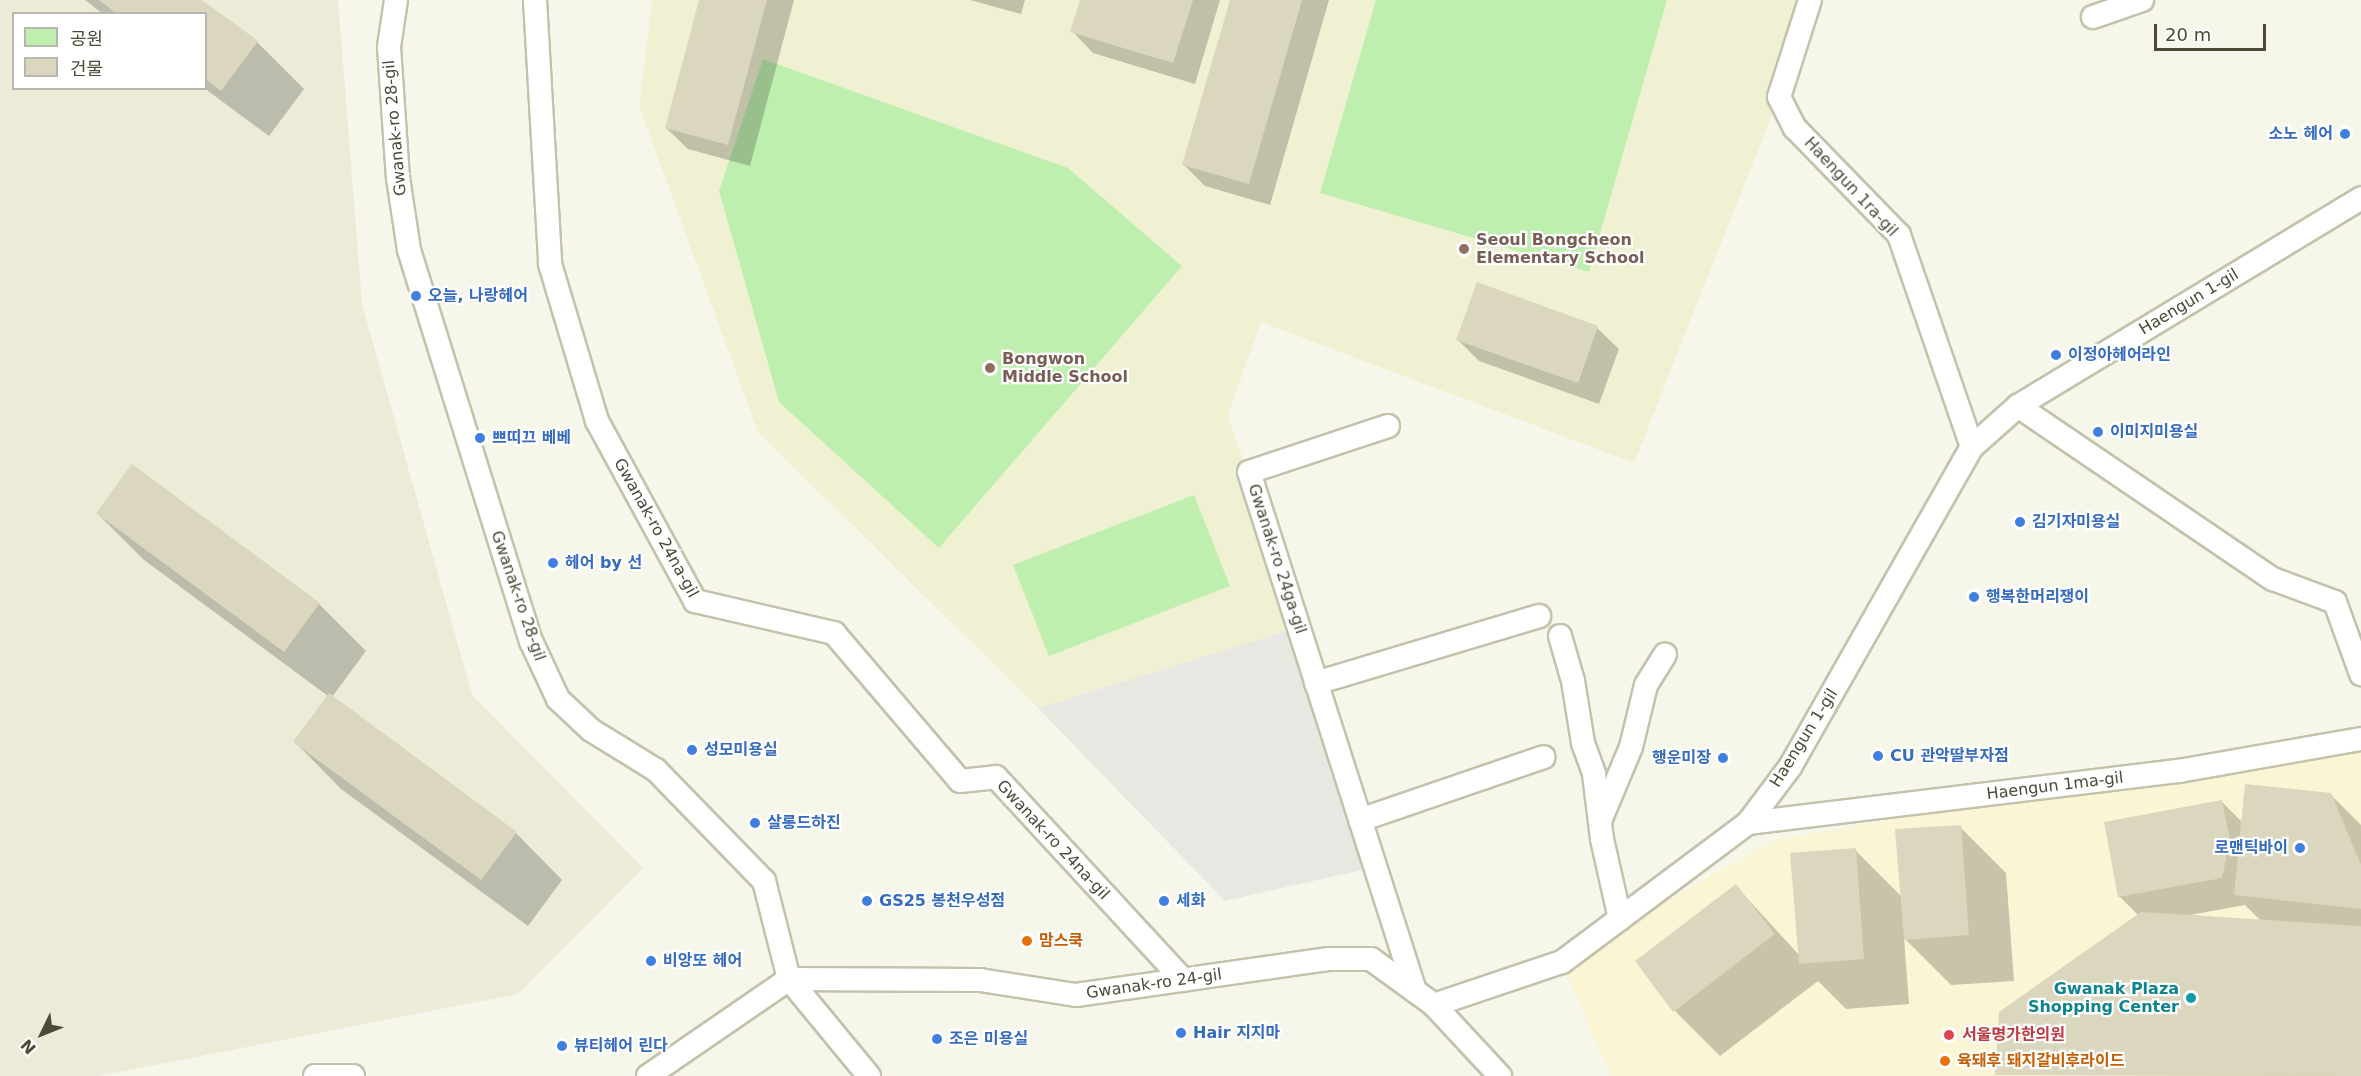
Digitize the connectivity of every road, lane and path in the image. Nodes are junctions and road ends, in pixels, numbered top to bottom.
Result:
1 (396, 0) edge
2 (535, 0) edge
3 (1810, 0) edge
4 (2142, 0) edge
5 (2093, 17) dead end
6 (2361, 198) edge
7 (2018, 406) junction
8 (1388, 426) dead end
9 (1972, 447) junction
10 (1539, 616) dead end
11 (1560, 636) dead end
12 (1665, 654) dead end
13 (2361, 674) edge
14 (1316, 683) junction
15 (2361, 739) edge
16 (1544, 757) dead end
17 (1360, 820) junction
18 (1600, 822) junction
19 (1748, 823) junction
20 (1620, 918) junction
21 (789, 979) junction
22 (1183, 980) junction
23 (1415, 990) junction
24 (1434, 1005) junction
25 (315, 1076) edge
26 (353, 1076) edge
27 (648, 1076) edge
28 (869, 1076) edge
29 (1500, 1076) edge

1 - 21 lane, Gwanak-ro 28-gil
2 - 22 lane, Gwanak-ro 24na-gil
3 - 9 lane, Haengun 1ra-gil
4 - 5 lane
6 - 7 lane, Haengun 1-gil
7 - 9 lane, Haengun 1-gil
7 - 13 lane
8 - 14 lane, Gwanak-ro 24ga-gil
9 - 19 lane, Haengun 1-gil
10 - 14 lane
11 - 18 lane
12 - 18 lane
14 - 17 lane, Gwanak-ro 24ga-gil
15 - 19 lane, Haengun 1ma-gil
16 - 17 lane
17 - 23 lane, Gwanak-ro 24ga-gil
18 - 20 lane
19 - 20 lane, Haengun 1-gil
20 - 24 lane, Haengun 1-gil
21 - 22 lane, Gwanak-ro 24-gil
21 - 27 lane
21 - 28 lane, Gwanak-ro 28-gil
22 - 23 lane, Gwanak-ro 24-gil
23 - 24 lane, Gwanak-ro 24-gil
24 - 29 lane, Gwanak-ro 24-gil
25 - 26 lane

